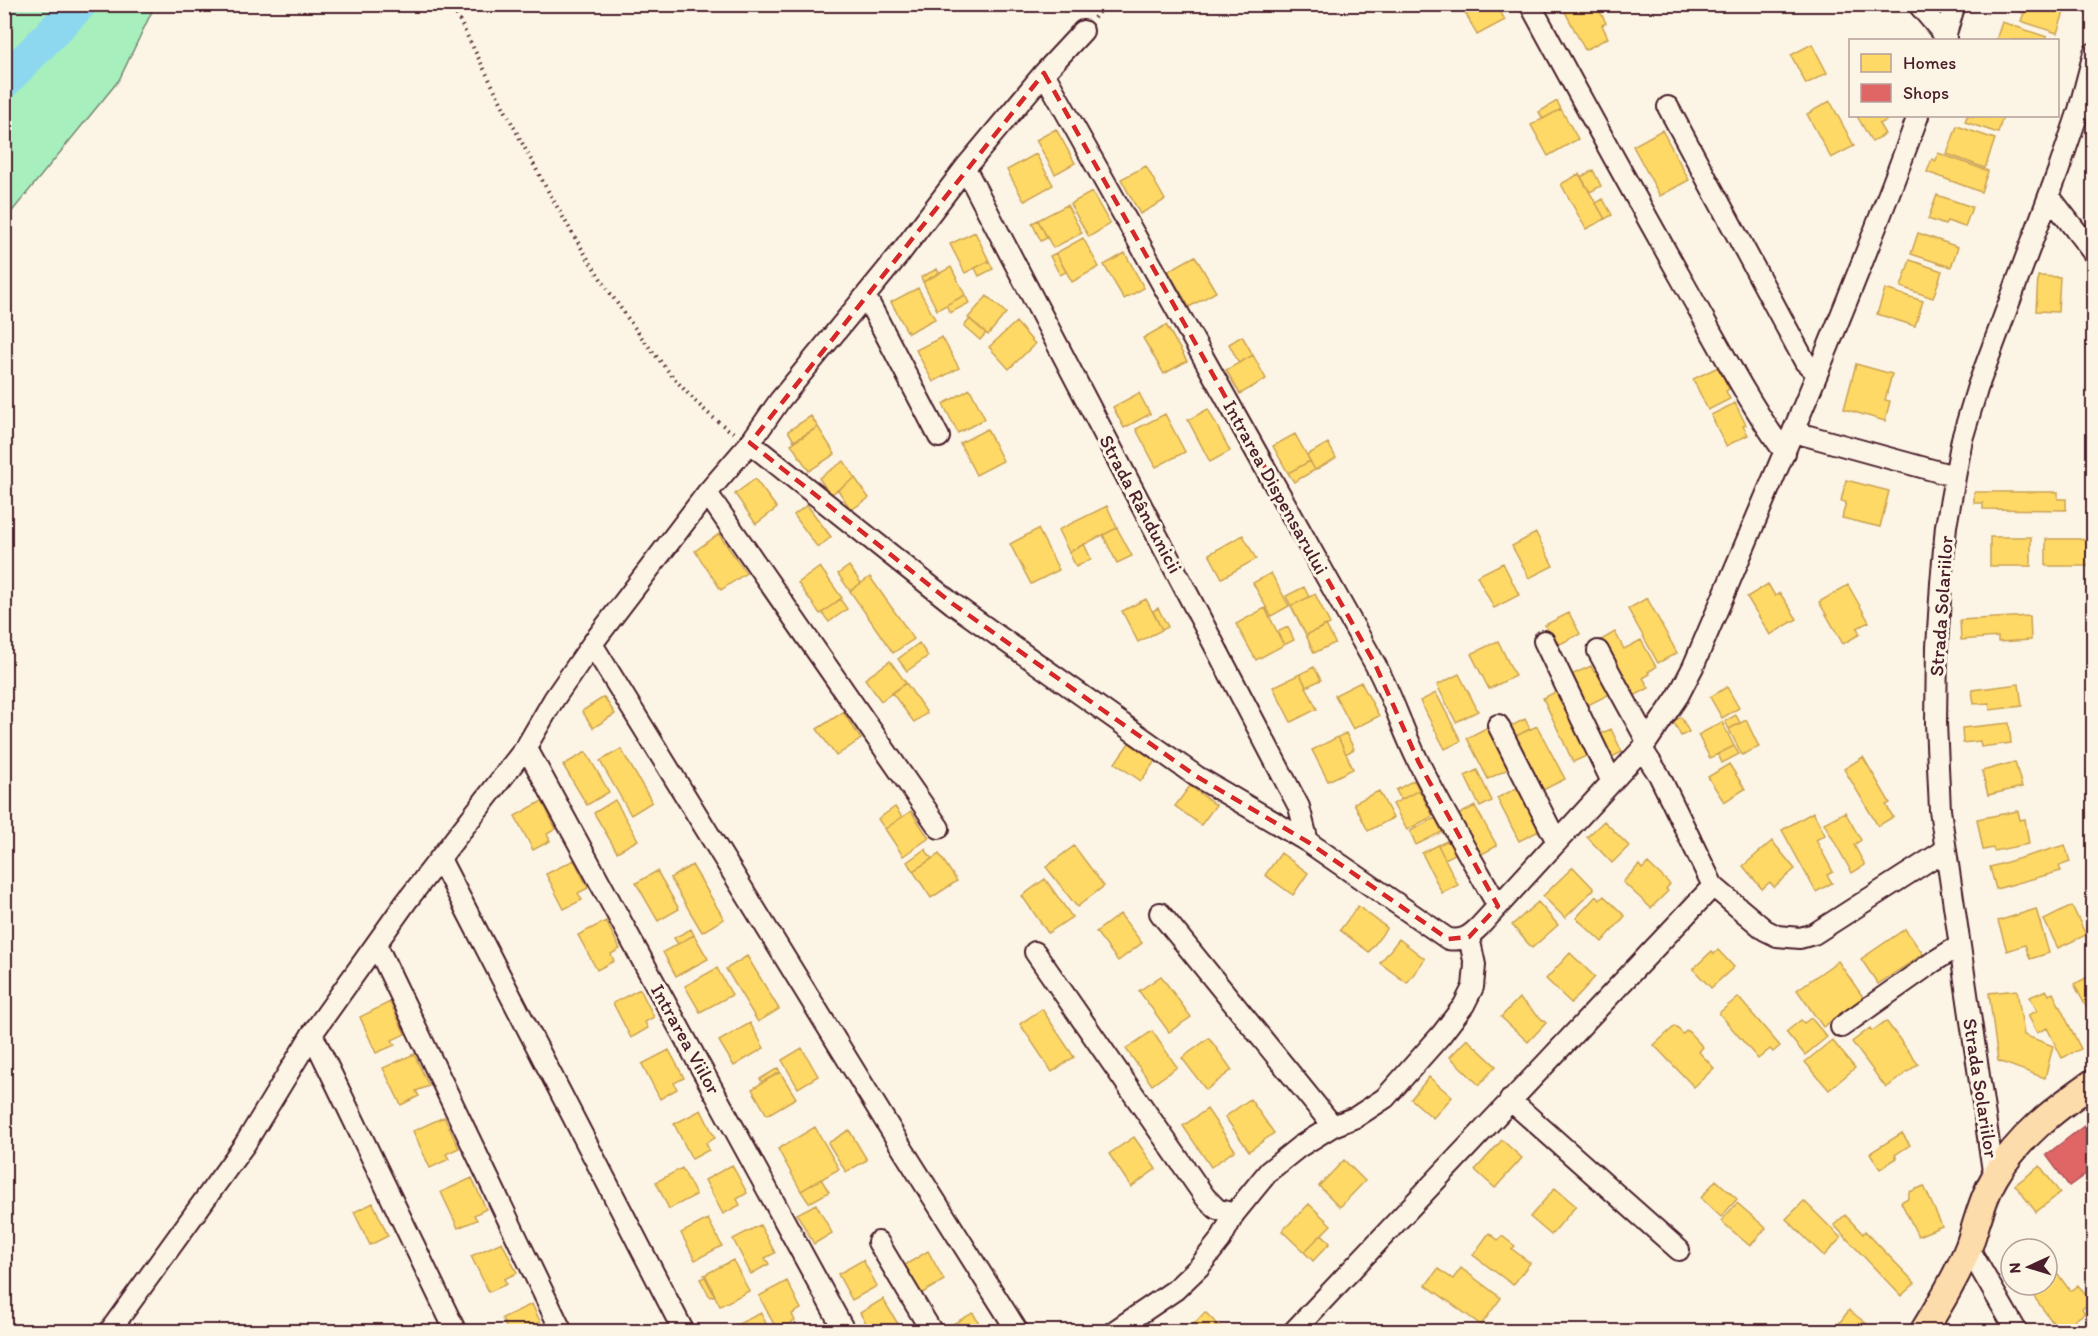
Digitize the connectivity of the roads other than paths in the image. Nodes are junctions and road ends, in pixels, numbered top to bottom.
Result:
1 (1530, 4) edge
2 (1918, 4) edge
3 (1955, 4) edge
4 (1083, 31) dead end
5 (1945, 39) edge
6 (2094, 53) edge
7 (1044, 73) junction
8 (1668, 107) dead end
9 (1918, 117) edge
10 (965, 168) junction
11 (2050, 196) junction
12 (2094, 254) edge
13 (866, 297) junction
14 (1817, 373) junction
15 (1794, 432) junction
16 (939, 437) dead end
17 (750, 443) junction
18 (1785, 453) junction
19 (1954, 476) junction
20 (707, 493) junction
21 (1544, 641) dead end
22 (592, 644) junction
23 (1598, 651) dead end
24 (1498, 725) dead end
25 (1645, 745) junction
26 (526, 747) junction
27 (1612, 782) junction
28 (939, 828) dead end
29 (1308, 842) junction
30 (1557, 842) junction
31 (1945, 850) junction
32 (440, 860) junction
33 (1713, 886) junction
34 (1498, 906) junction
35 (1160, 913) dead end
36 (1469, 937) junction
37 (376, 944) junction
38 (1959, 946) junction
39 (1035, 952) dead end
40 (1841, 1028) dead end
41 (312, 1034) junction
42 (2094, 1082) edge
43 (1510, 1100) junction
44 (1333, 1126) junction
45 (1994, 1178) junction
46 (1234, 1214) junction
47 (878, 1242) dead end
48 (1968, 1247) junction
49 (1679, 1250) dead end
50 (109, 1332) edge
51 (456, 1332) edge
52 (562, 1332) edge
53 (684, 1332) edge
54 (845, 1332) edge
55 (932, 1332) edge
56 (1018, 1332) edge
57 (1113, 1332) edge
58 (1293, 1332) edge
59 (1923, 1332) edge
60 (2017, 1332) edge

1 - 18 street
2 - 5 street
3 - 5 street
4 - 7 street
6 - 11 street, Strada Solariilor
7 - 10 street
7 - 34 street, Intrarea Dispensarului
8 - 14 street
9 - 14 street
10 - 13 street
10 - 29 street, Strada Rândunicii
11 - 12 street
11 - 19 street, Strada Solariilor
13 - 16 street
13 - 17 street
14 - 15 street
15 - 18 street
15 - 19 street
17 - 20 street
17 - 29 street
18 - 25 street
19 - 31 street, Strada Solariilor
20 - 22 street
20 - 28 street
21 - 27 street
22 - 26 street
22 - 56 street
23 - 25 street
24 - 30 street
25 - 27 street
25 - 33 street
26 - 32 street
26 - 54 street, Intrarea Viilor
27 - 30 street
29 - 36 street
30 - 34 street
31 - 33 street
31 - 38 street, Strada Solariilor
32 - 37 street
32 - 53 street
33 - 43 street
34 - 36 street
35 - 44 street
36 - 44 street
37 - 41 street
37 - 52 street
38 - 40 street
38 - 45 street, Strada Solariilor
39 - 46 street
41 - 50 street
41 - 51 street
42 - 45 main road
43 - 49 street
43 - 58 street
44 - 46 street
45 - 48 main road
46 - 57 street
47 - 55 street
48 - 59 main road
48 - 60 street

